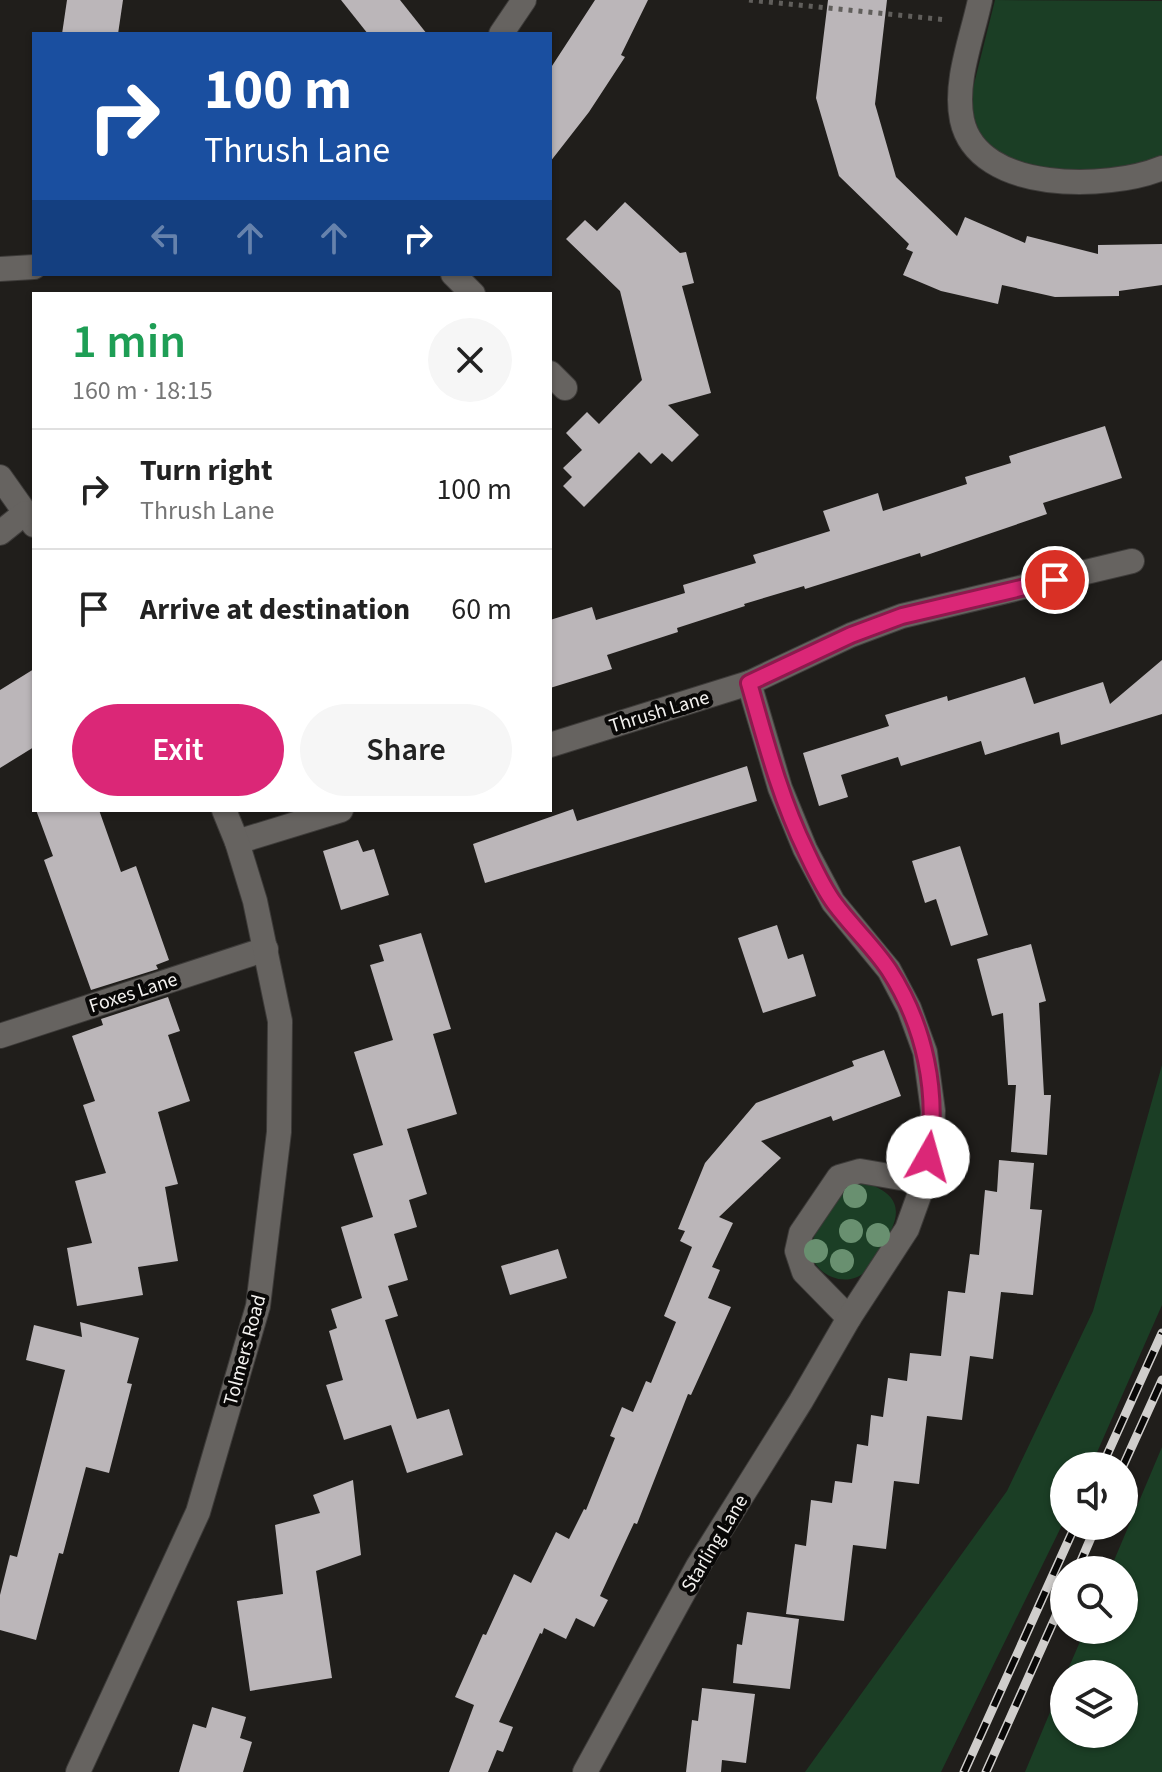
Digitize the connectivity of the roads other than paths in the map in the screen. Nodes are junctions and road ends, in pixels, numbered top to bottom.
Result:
1 (524, 0) edge
2 (977, 12) edge
3 (502, 32) edge
4 (1162, 168) edge
5 (32, 267) edge
6 (0, 269) edge
7 (455, 276) edge
8 (471, 292) edge
9 (0, 477) edge
10 (30, 519) edge
11 (0, 533) edge
12 (1132, 561) dead end
13 (749, 683) junction
14 (552, 744) edge
15 (225, 812) edge
16 (334, 812) edge
17 (237, 842) junction
18 (266, 949) junction
19 (0, 1036) edge
20 (924, 1182) junction
21 (849, 1318) junction
22 (78, 1772) edge
23 (585, 1772) edge

1 - 3 street
2 - 4 street
5 - 6 street
7 - 8 street
9 - 10 street
10 - 11 street
12 - 13 street, Thrush Lane
13 - 14 street, Thrush Lane
13 - 20 street, Starling Lane
15 - 17 street, Tolmers Road
16 - 17 street
17 - 18 street, Tolmers Road
18 - 19 street, Foxes Lane
18 - 22 street, Tolmers Road
20 - 21 street, Starling Lane
20 - 21 street
21 - 23 street, Starling Lane

